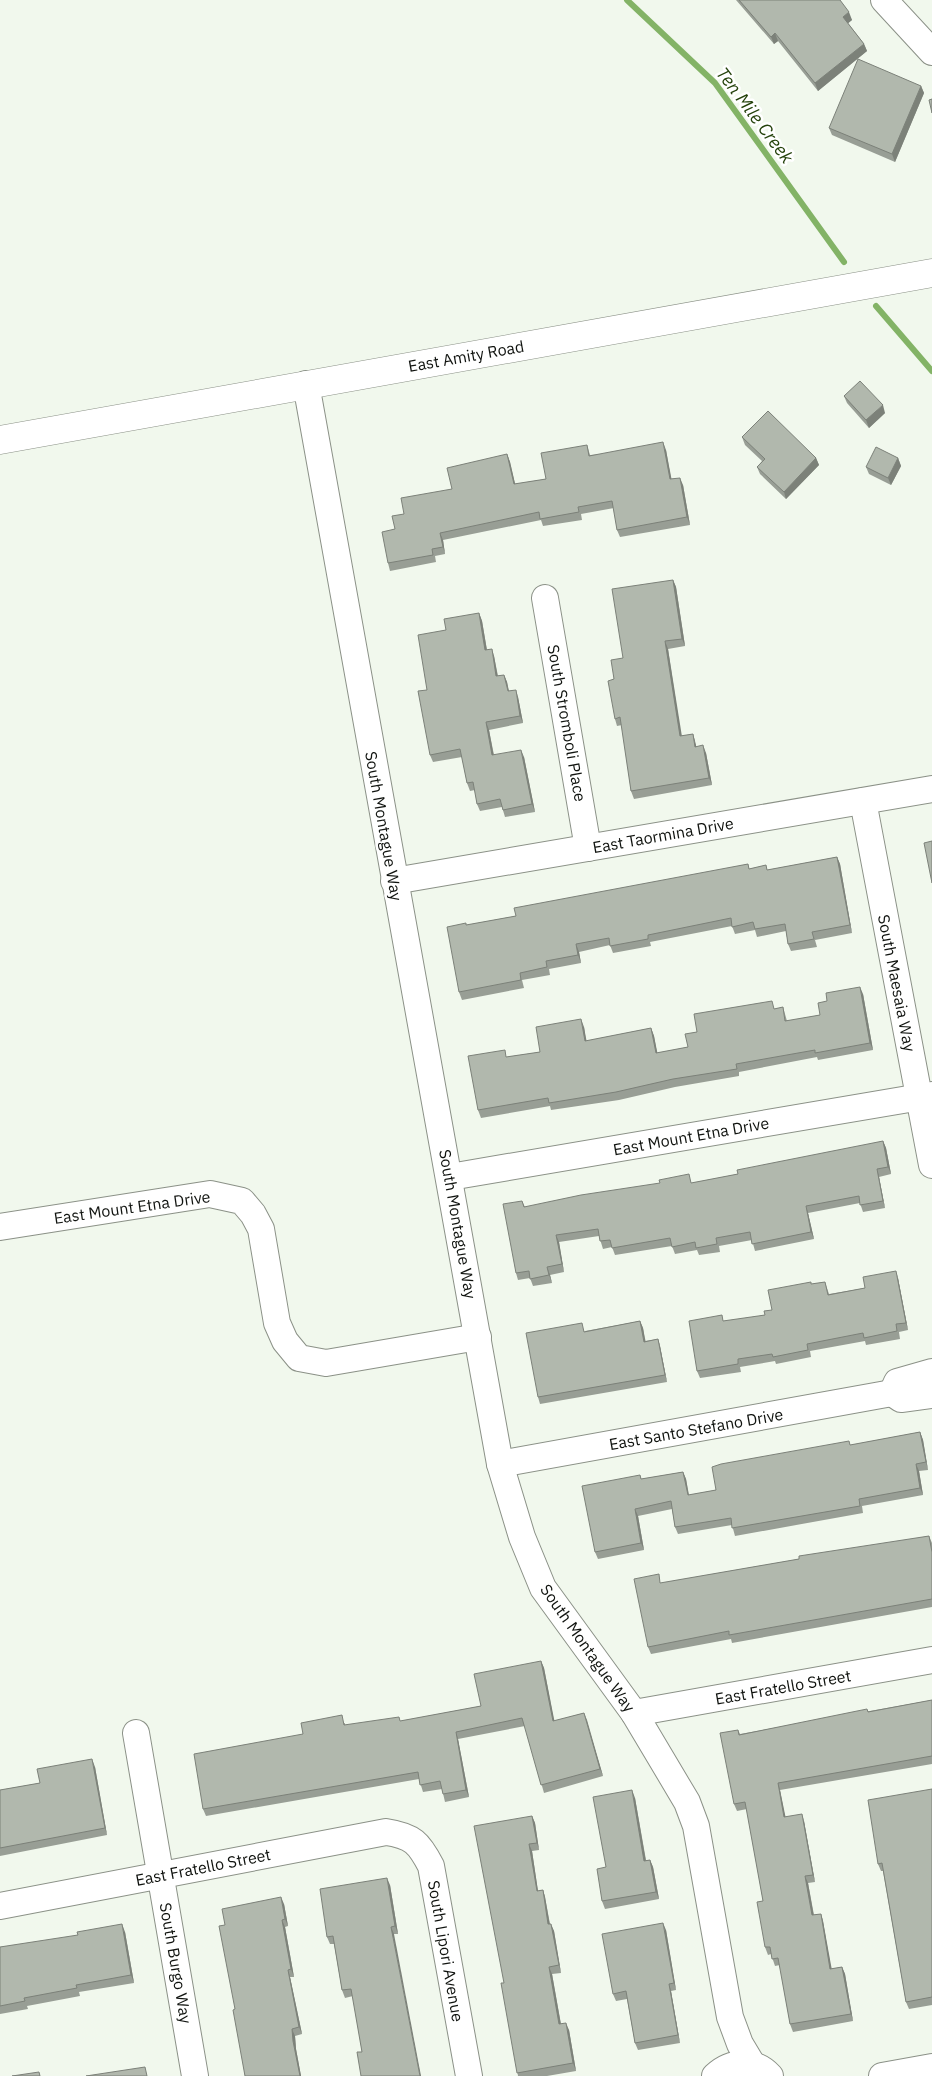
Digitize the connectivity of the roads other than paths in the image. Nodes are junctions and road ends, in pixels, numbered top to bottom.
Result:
1 (884, 0) edge
2 (932, 52) edge
3 (932, 273) edge
4 (306, 384) junction
5 (0, 440) edge
6 (545, 598) dead end
7 (932, 790) edge
8 (863, 801) junction
9 (588, 848) junction
10 (394, 881) junction
11 (926, 1096) edge
12 (932, 1165) edge
13 (450, 1177) junction
14 (0, 1227) edge
15 (478, 1337) junction
16 (932, 1372) edge
17 (892, 1393) junction
18 (932, 1396) edge
19 (500, 1464) junction
20 (932, 1660) edge
21 (634, 1713) junction
22 (136, 1732) dead end
23 (406, 1835) joint
24 (161, 1875) junction
25 (0, 1906) edge
26 (730, 2017) junction
27 (932, 2067) edge
28 (761, 2070) edge
29 (719, 2072) edge
30 (195, 2076) edge
31 (469, 2076) edge
32 (882, 2076) edge

1 - 2 street
3 - 4 main road, East Amity Road
4 - 5 main road, East Amity Road
4 - 10 street, South Montague Way
6 - 9 street, South Stromboli Place
7 - 8 street, East Taormina Drive
8 - 9 street, East Taormina Drive
8 - 11 street, South Maesaia Way
9 - 10 street, East Taormina Drive
10 - 13 street, South Montague Way
11 - 12 street, South Maesaia Way
11 - 13 street, East Mount Etna Drive
13 - 15 street, South Montague Way
14 - 15 street, East Mount Etna Drive
15 - 19 street, South Montague Way
16 - 17 street, East Santo Stefano Drive
17 - 18 street, East Santo Stefano Drive
17 - 19 street, East Santo Stefano Drive
19 - 21 street, South Montague Way
20 - 21 street, East Fratello Street
21 - 26 street, South Montague Way
22 - 24 street, South Burgo Way
23 - 24 street, East Fratello Street
23 - 31 street, South Lipori Avenue
24 - 25 street, East Fratello Street
24 - 30 street, South Burgo Way
26 - 28 street, South Montague Way
26 - 29 street, South Montague Way
27 - 32 street
28 - 29 street

